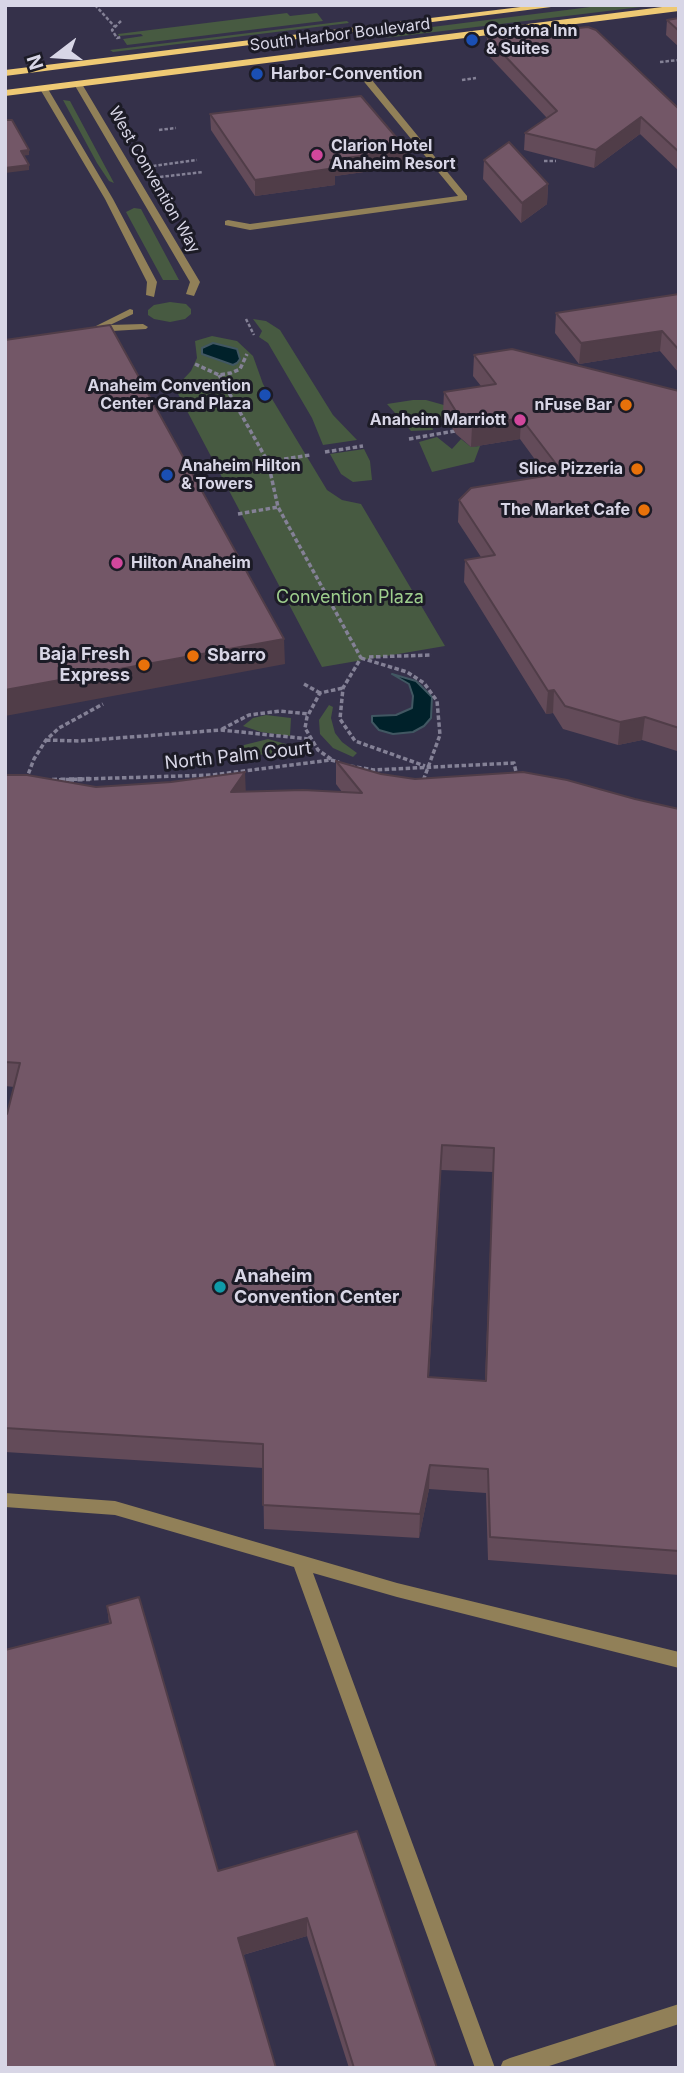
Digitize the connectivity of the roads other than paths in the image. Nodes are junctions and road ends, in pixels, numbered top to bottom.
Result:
1 (562, 5) edge
2 (679, 8) edge
3 (5, 73) edge
4 (364, 76) dead end
5 (78, 84) junction
6 (44, 89) junction
7 (5, 93) edge
8 (228, 223) dead end
9 (191, 294) dead end
10 (151, 295) dead end
11 (130, 312) dead end
12 (143, 327) dead end
13 (95, 329) junction
14 (82, 331) edge
15 (5, 1500) edge
16 (300, 1561) junction
17 (679, 1660) edge
18 (679, 2014) edge
19 (485, 2068) edge
20 (510, 2068) edge

1 - 3 main road, South Harbor Boulevard
2 - 5 main road, South Harbor Boulevard
4 - 8 street
5 - 6 main road, South Harbor Boulevard
5 - 9 street, West Convention Way
6 - 7 main road, South Harbor Boulevard
6 - 10 street
11 - 13 street
12 - 13 street
13 - 14 street
15 - 16 street
16 - 17 street
16 - 19 street
18 - 20 street

